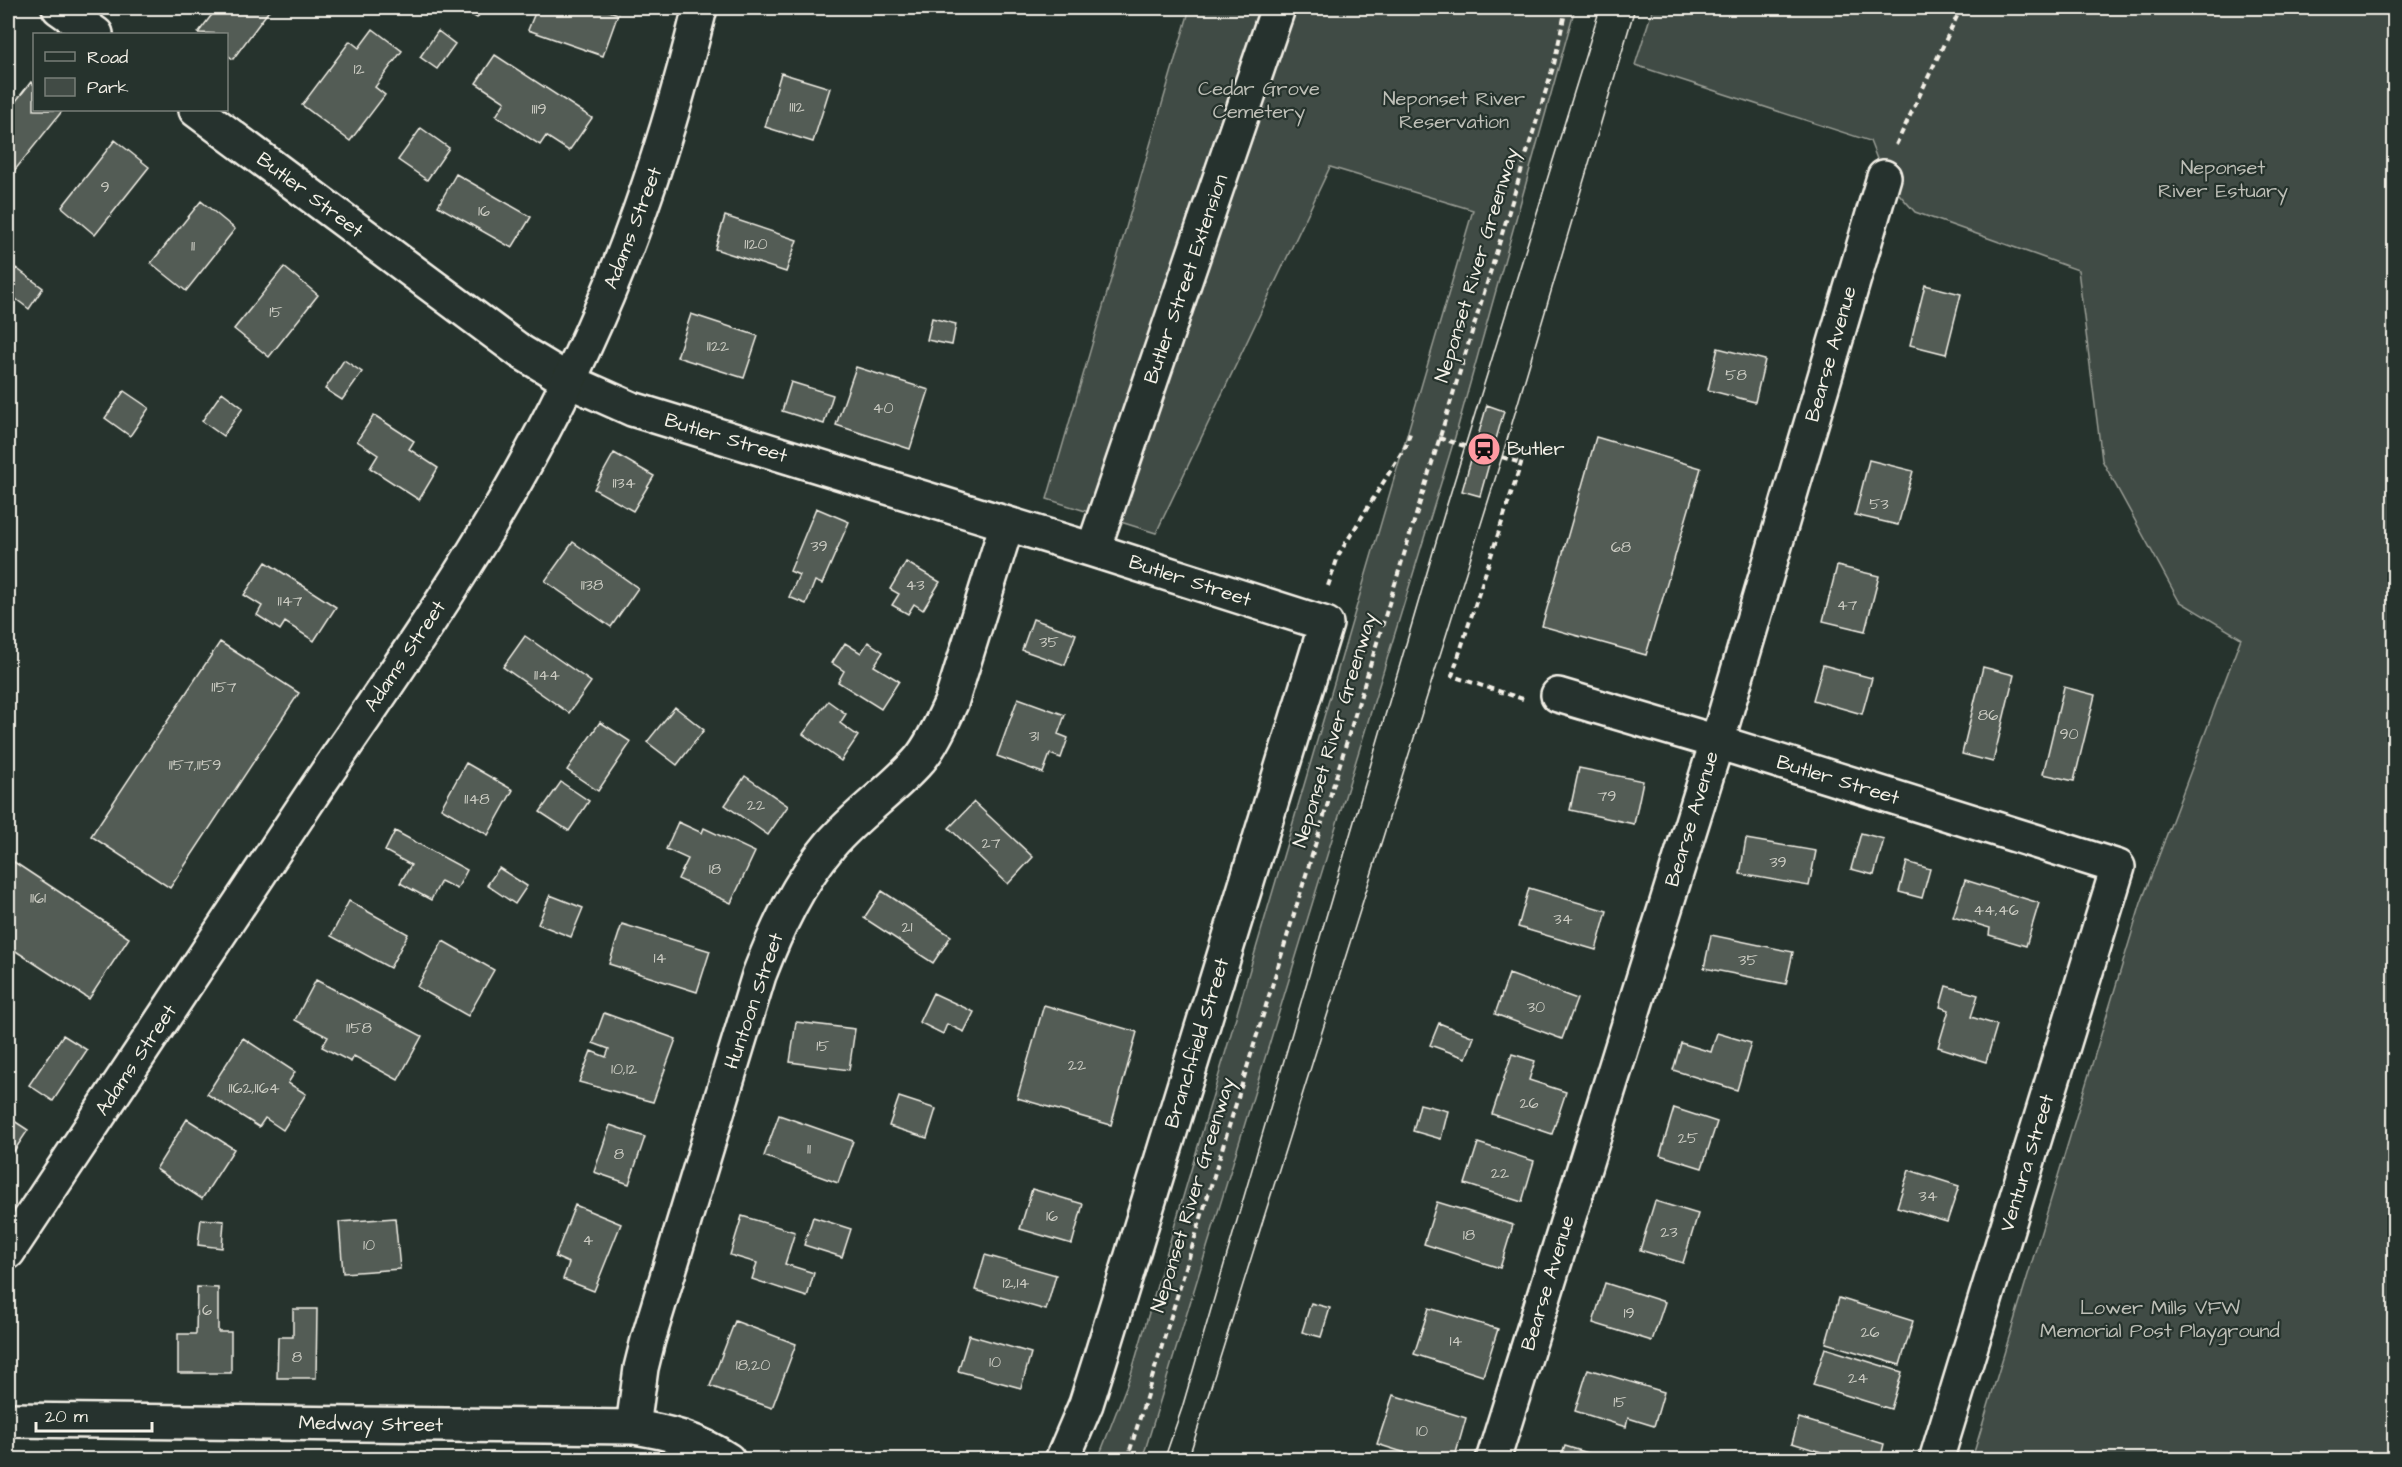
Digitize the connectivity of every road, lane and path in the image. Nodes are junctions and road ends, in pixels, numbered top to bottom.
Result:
1 (60, 8) edge
2 (700, 8) edge
3 (1278, 8) edge
4 (1566, 8) edge
5 (1961, 8) edge
6 (95, 33) edge
7 (197, 111) edge
8 (1884, 177) joint
9 (568, 381) junction
10 (1410, 433) dead end
11 (1439, 438) junction
12 (1526, 448) dead end
13 (1474, 449) dead end
14 (1492, 454) dead end
15 (1521, 463) junction
16 (1007, 524) junction
17 (1093, 550) junction
18 (1321, 623) junction
19 (1558, 695) joint
20 (1717, 742) junction
21 (2118, 867) joint
22 (8, 1252) edge
23 (8, 1420) edge
24 (633, 1428) junction
25 (728, 1460) edge
26 (1062, 1460) edge
27 (1127, 1460) edge
28 (1493, 1460) edge
29 (1936, 1460) edge

1 - 6 street
2 - 9 street, Adams Street
3 - 17 street, Butler Street Extension
4 - 11 path, Neponset River Greenway
5 - 8 path
7 - 9 street, Butler Street
8 - 20 street, Bearse Avenue
9 - 16 street, Butler Street
9 - 22 street, Adams Street
10 - 18 path
11 - 13 path
11 - 27 path, Neponset River Greenway
12 - 15 path
14 - 15 path
15 - 19 path
16 - 17 street, Butler Street
16 - 24 street, Huntoon Street
17 - 18 street, Butler Street
18 - 26 street, Branchfield Street
19 - 20 street, Butler Street
20 - 21 street, Butler Street
20 - 28 street, Bearse Avenue
21 - 29 street, Ventura Street
23 - 24 street, Medway Street
24 - 25 street, Medway Street

